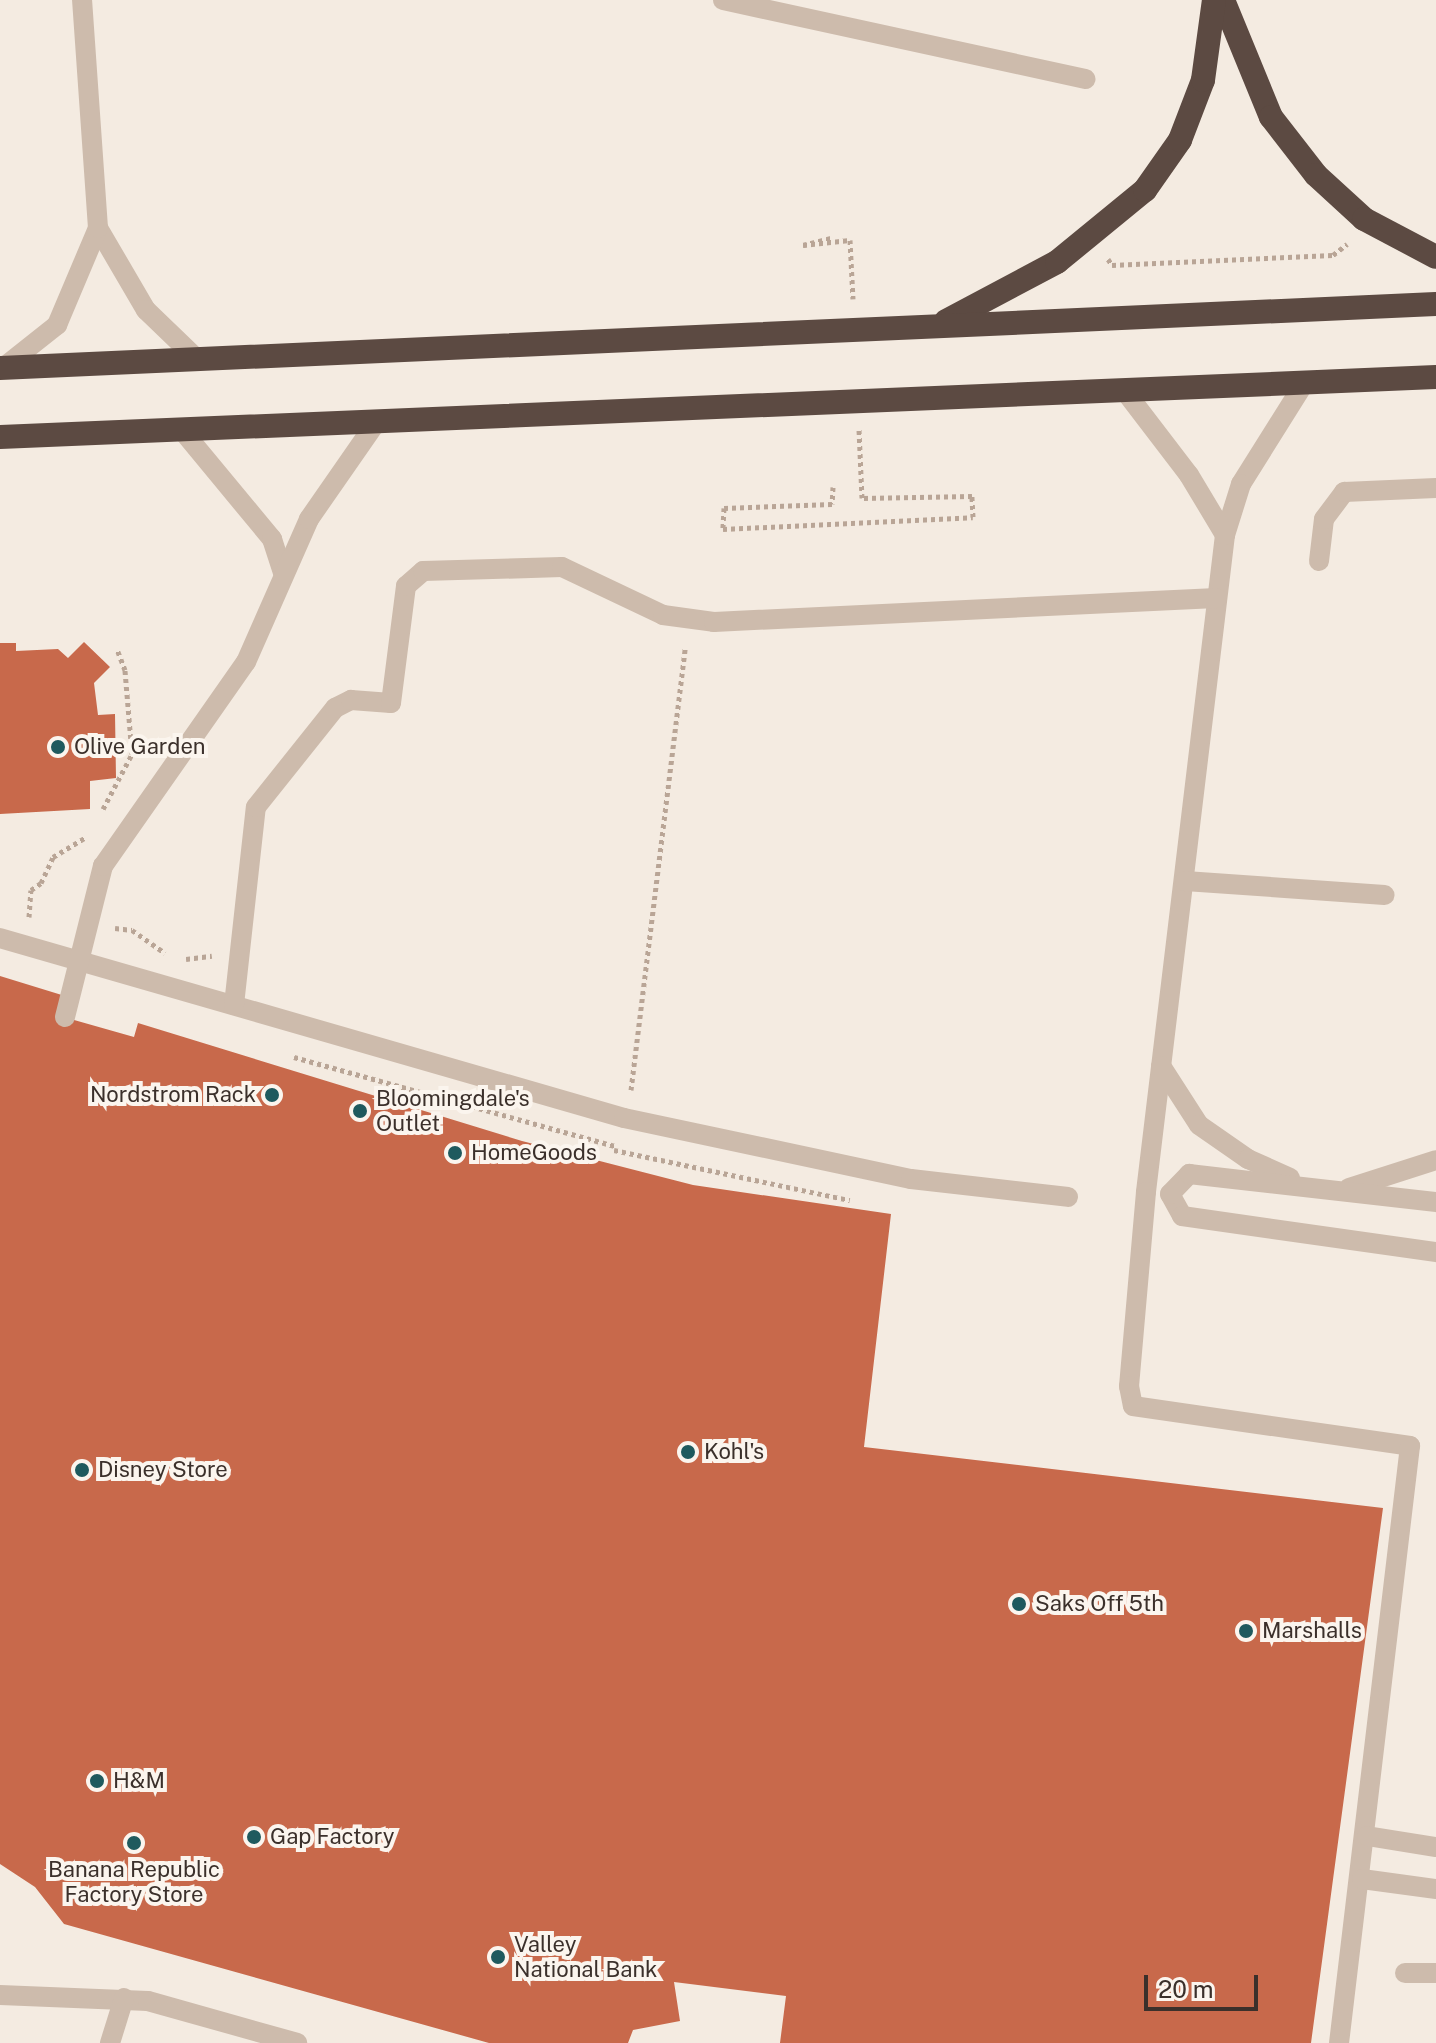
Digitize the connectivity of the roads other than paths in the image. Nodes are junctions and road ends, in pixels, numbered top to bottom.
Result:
1 (82, 0) edge
2 (723, 0) edge
3 (1214, 0) edge
4 (1223, 0) edge
5 (1086, 79) dead end
6 (98, 228) junction
7 (1436, 257) edge
8 (1436, 304) edge
9 (940, 324) junction
10 (197, 359) junction
11 (2, 368) edge
12 (1436, 377) edge
13 (1305, 382) junction
14 (1124, 390) junction
15 (377, 421) junction
16 (181, 429) junction
17 (0, 437) edge
18 (1436, 488) edge
19 (1225, 535) junction
20 (1319, 561) dead end
21 (283, 573) junction
22 (1216, 598) junction
23 (1185, 881) junction
24 (1385, 895) dead end
25 (0, 938) edge
26 (80, 960) junction
27 (234, 1005) junction
28 (65, 1017) dead end
29 (1161, 1066) junction
30 (1436, 1160) edge
31 (1305, 1185) junction
32 (1340, 1191) junction
33 (1146, 1192) junction
34 (1170, 1194) junction
35 (1068, 1197) dead end
36 (1436, 1202) edge
37 (1436, 1252) edge
38 (1367, 1836) junction
39 (1428, 1846) edge
40 (1362, 1879) junction
41 (1426, 1887) edge
42 (1405, 1973) dead end
43 (1436, 1973) edge
44 (0, 1995) edge
45 (124, 1998) junction
46 (110, 2043) edge
47 (297, 2043) edge
48 (1339, 2043) edge

1 - 6 lane
2 - 5 lane
3 - 9 highway
4 - 7 highway
6 - 10 lane
6 - 11 lane
8 - 9 highway
9 - 10 highway
10 - 11 highway
12 - 13 highway
13 - 14 highway
13 - 19 lane
14 - 15 highway
14 - 19 lane
15 - 16 highway
15 - 21 lane
16 - 17 highway
16 - 21 lane
18 - 20 lane
19 - 22 lane
21 - 26 lane
22 - 23 lane
22 - 27 lane
23 - 24 lane
23 - 29 lane
25 - 26 lane
26 - 27 lane
26 - 28 lane
27 - 35 lane
29 - 31 lane
29 - 33 lane
30 - 32 lane
31 - 32 lane
31 - 34 lane
32 - 36 lane
33 - 34 lane
33 - 38 lane
34 - 37 lane
38 - 39 lane
38 - 40 lane
40 - 41 lane
40 - 48 lane
42 - 43 lane
44 - 45 lane
45 - 46 lane
45 - 47 lane

